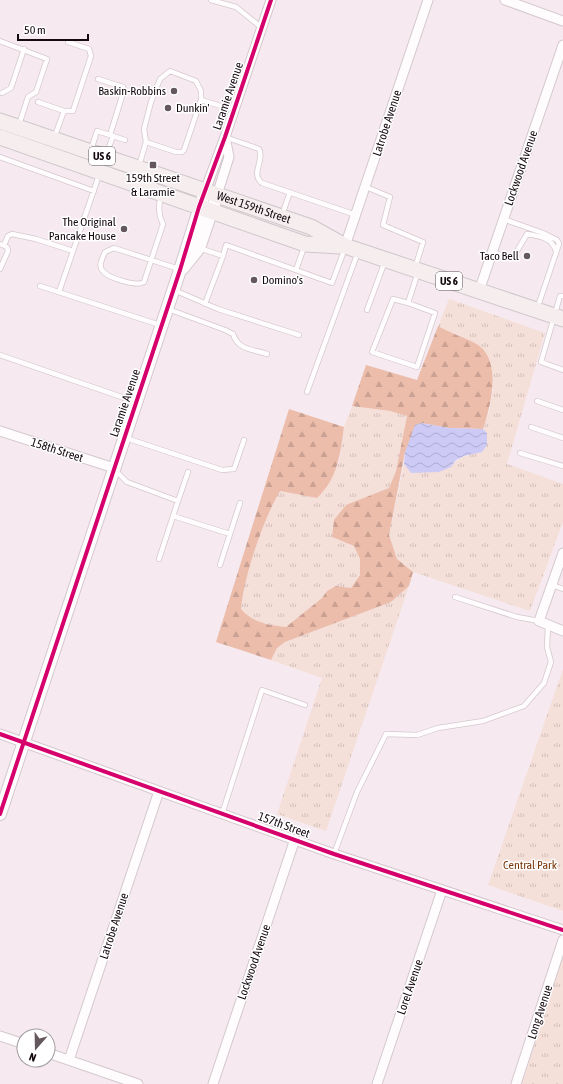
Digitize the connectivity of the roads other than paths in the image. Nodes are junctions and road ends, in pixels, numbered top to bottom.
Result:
1 (211, 0) edge
2 (271, 0) edge
3 (428, 0) edge
4 (505, 0) edge
5 (563, 21) edge
6 (262, 28) junction
7 (0, 41) edge
8 (68, 42) dead end
9 (563, 45) edge
10 (24, 49) junction
11 (98, 80) dead end
12 (1, 93) edge
13 (0, 99) edge
14 (200, 100) junction
15 (38, 102) dead end
16 (234, 110) junction
17 (64, 111) junction
18 (0, 121) edge
19 (18, 127) junction
20 (111, 136) junction
21 (0, 137) edge
22 (225, 137) junction
23 (54, 140) junction
24 (125, 140) dead end
25 (146, 142) junction
26 (90, 152) junction
27 (0, 157) edge
28 (105, 157) junction
29 (138, 168) junction
30 (100, 172) junction
31 (366, 187) junction
32 (94, 191) junction
33 (290, 192) junction
34 (211, 193) junction
35 (162, 194) junction
36 (205, 209) junction
37 (356, 215) junction
38 (282, 217) junction
39 (503, 219) junction
40 (2, 244) edge
41 (305, 244) junction
42 (199, 248) junction
43 (352, 248) junction
44 (73, 251) junction
45 (556, 251) junction
46 (492, 252) junction
47 (223, 256) junction
48 (386, 259) junction
49 (151, 260) junction
50 (0, 269) edge
51 (180, 270) junction
52 (296, 270) junction
53 (416, 270) junction
54 (40, 286) dead end
55 (174, 290) junction
56 (479, 291) junction
57 (59, 292) junction
58 (561, 296) edge
59 (408, 303) junction
60 (206, 304) junction
61 (168, 309) junction
62 (367, 310) dead end
63 (536, 310) junction
64 (558, 318) edge
65 (162, 325) junction
66 (300, 335) dead end
67 (267, 354) dead end
68 (0, 355) edge
69 (563, 370) edge
70 (307, 392) dead end
71 (537, 401) dead end
72 (136, 402) junction
73 (563, 410) edge
74 (531, 427) dead end
75 (0, 431) edge
76 (124, 437) junction
77 (563, 438) edge
78 (244, 440) dead end
79 (520, 453) dead end
80 (563, 466) edge
81 (114, 468) junction
82 (188, 472) dead end
83 (178, 501) junction
84 (240, 503) dead end
85 (173, 516) junction
86 (230, 534) junction
87 (563, 553) edge
88 (159, 559) dead end
89 (220, 565) dead end
90 (552, 585) junction
91 (563, 589) edge
92 (455, 598) dead end
93 (539, 621) junction
94 (548, 625) junction
95 (563, 631) edge
96 (306, 705) dead end
97 (0, 734) edge
98 (24, 742) junction
99 (159, 791) junction
100 (0, 814) edge
101 (222, 814) junction
102 (295, 839) junction
103 (334, 854) junction
104 (442, 890) junction
105 (563, 930) edge
106 (563, 940) edge
107 (0, 1036) edge
108 (16, 1041) edge
109 (56, 1056) edge
110 (69, 1060) junction
111 (138, 1084) edge
112 (213, 1084) edge
113 (377, 1084) edge
114 (516, 1084) edge

1 - 6 lane
2 - 6 street, Laramie Avenue
3 - 31 street, Latrobe Avenue
4 - 5 street
6 - 16 street, Laramie Avenue
7 - 10 lane
8 - 17 lane
9 - 39 street, Lockwood Avenue
10 - 12 lane
10 - 19 lane
11 - 20 lane
12 - 13 lane
14 - 16 lane
14 - 25 lane
14 - 25 lane
15 - 17 lane
16 - 22 street, Laramie Avenue
17 - 23 lane
18 - 19 main road, West 159th Street / US 6
19 - 23 main road, West 159th Street / US 6
20 - 24 lane
20 - 26 lane
20 - 28 lane
21 - 30 main road, West 159th Street / US 6
22 - 33 lane
22 - 34 street, Laramie Avenue
23 - 26 main road, West 159th Street / US 6
25 - 29 lane
26 - 28 main road, West 159th Street / US 6
27 - 32 lane
28 - 29 main road, West 159th Street / US 6
29 - 34 main road, West 159th Street / US 6
30 - 32 lane
30 - 35 main road, West 159th Street / US 6
31 - 37 street, Latrobe Avenue
31 - 53 lane
32 - 44 lane
33 - 37 lane
33 - 38 lane
34 - 36 street, Laramie Avenue
34 - 38 main road, West 159th Street / US 6
35 - 36 main road, West 159th Street / US 6
35 - 49 lane
36 - 41 main road, West 159th Street / US 6
36 - 42 street, Laramie Avenue
36 - 51 street, Laramie Avenue
37 - 43 street, Latrobe Avenue
38 - 43 main road, West 159th Street / US 6
39 - 45 lane
39 - 46 street, Lockwood Avenue
40 - 44 lane
40 - 50 lane
41 - 43 main road, West 159th Street / US 6
41 - 52 lane
42 - 47 lane
42 - 51 street, Laramie Avenue
43 - 48 main road, West 159th Street / US 6
43 - 52 lane
43 - 70 lane
44 - 57 lane
45 - 46 lane
45 - 63 lane
46 - 56 street, Lockwood Avenue
47 - 52 lane
47 - 60 lane
48 - 53 main road, West 159th Street / US 6
48 - 62 lane
49 - 49 lane
49 - 51 lane
51 - 55 street, Laramie Avenue
53 - 56 main road, West 159th Street / US 6
53 - 59 lane
54 - 57 lane
55 - 60 lane
55 - 61 street, Laramie Avenue
56 - 63 main road, West 159th Street / US 6
57 - 65 lane
58 - 64 lane
59 - 59 lane
60 - 66 lane
61 - 65 street, Laramie Avenue
61 - 67 lane
63 - 64 main road, West 159th Street / US 6
64 - 69 lane
65 - 72 street, Laramie Avenue
68 - 72 lane
71 - 73 lane
72 - 76 street, Laramie Avenue
74 - 77 lane
75 - 81 street, 158th Street
76 - 78 lane
76 - 81 street, Laramie Avenue
79 - 80 lane
81 - 83 lane
81 - 98 street, Laramie Avenue
82 - 83 lane
83 - 85 lane
84 - 86 lane
85 - 86 lane
85 - 88 lane
86 - 89 lane
87 - 90 street
90 - 91 lane
90 - 93 street
92 - 93 lane
93 - 94 street
94 - 95 street
94 - 103 lane
96 - 101 lane
97 - 98 street, 157th Street
98 - 99 street, 157th Street
98 - 100 street, Laramie Avenue
99 - 101 street, 157th Street
99 - 110 street, Latrobe Avenue
101 - 102 street, 157th Street
102 - 103 street, 157th Street
102 - 112 street, Lockwood Avenue
103 - 104 street, 157th Street
104 - 105 street, 157th Street
104 - 113 street, Lorel Avenue
106 - 114 street, Long Avenue
107 - 108 street
109 - 110 street
110 - 111 street

